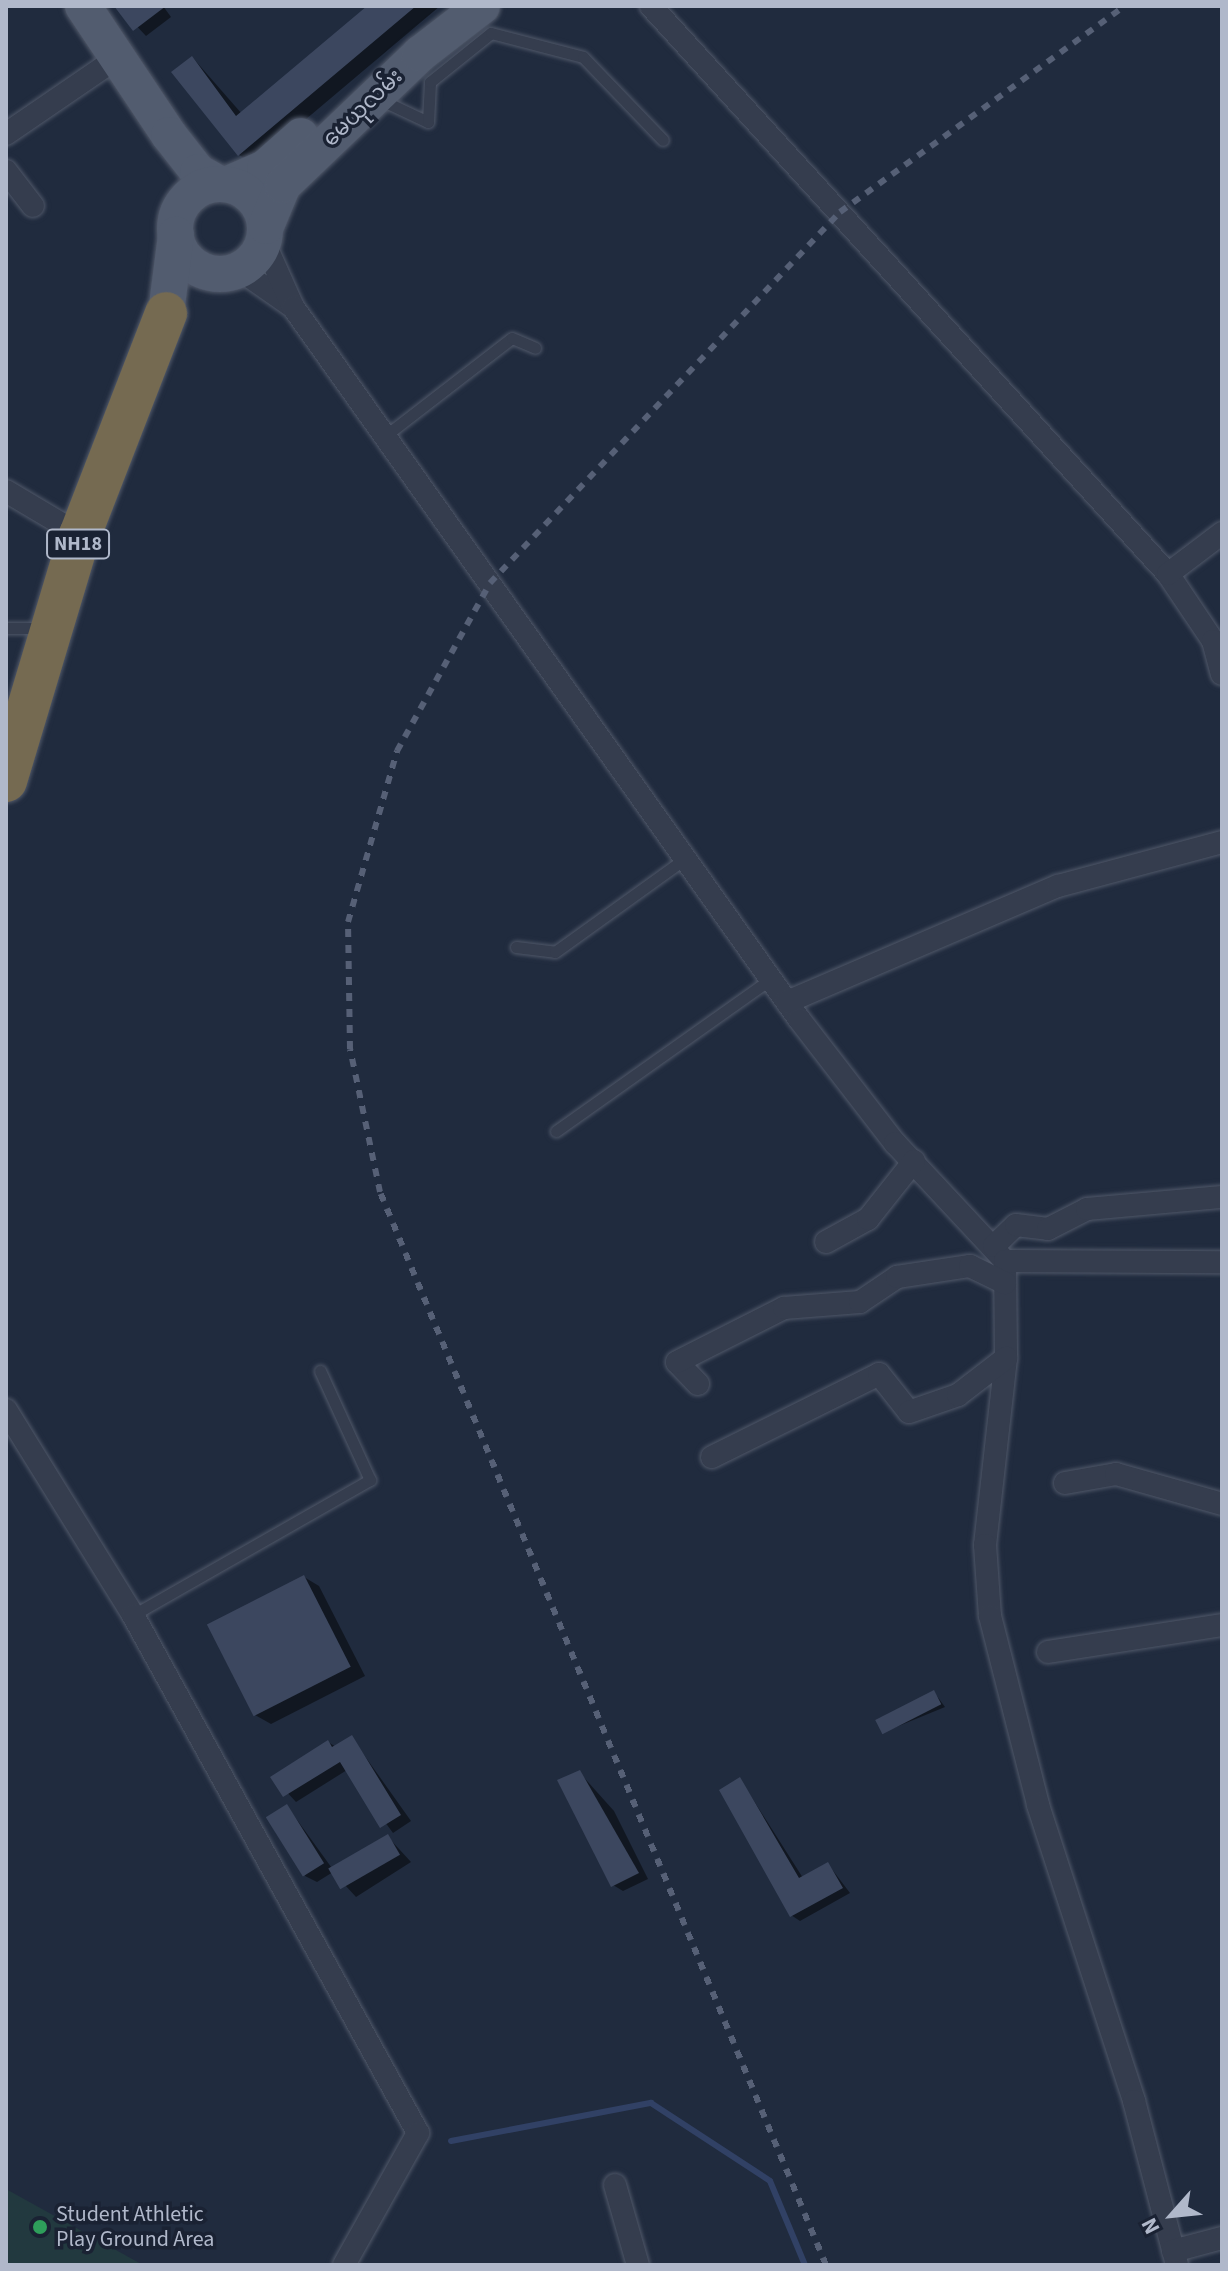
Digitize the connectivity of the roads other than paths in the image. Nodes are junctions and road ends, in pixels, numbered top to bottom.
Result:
1 (83, 6) edge
2 (450, 6) edge
3 (482, 6) edge
4 (651, 6) edge
5 (117, 58) junction
6 (375, 97) junction
7 (6, 134) edge
8 (169, 135) junction
9 (663, 140) dead end
10 (6, 171) edge
11 (224, 184) junction
12 (33, 206) dead end
13 (178, 221) junction
14 (265, 234) junction
15 (235, 272) junction
16 (293, 307) junction
17 (166, 313) junction
18 (535, 348) dead end
19 (385, 436) junction
20 (6, 491) edge
21 (1222, 533) edge
22 (80, 535) junction
23 (1168, 574) junction
24 (6, 628) edge
25 (52, 628) junction
26 (1222, 674) edge
27 (6, 781) edge
28 (1222, 842) edge
29 (686, 858) junction
30 (516, 947) dead end
31 (771, 979) junction
32 (787, 1002) junction
33 (556, 1131) dead end
34 (914, 1161) junction
35 (1222, 1197) edge
36 (826, 1242) dead end
37 (1222, 1262) edge
38 (1002, 1263) junction
39 (1006, 1358) junction
40 (320, 1371) dead end
41 (698, 1384) dead end
42 (6, 1410) edge
43 (712, 1457) dead end
44 (1065, 1483) dead end
45 (1222, 1504) edge
46 (133, 1615) junction
47 (1222, 1625) edge
48 (1048, 1652) dead end
49 (615, 2185) dead end
50 (1222, 2238) edge
51 (1175, 2258) edge
52 (344, 2265) edge
53 (638, 2265) edge

1 - 5 main road
2 - 11 main road, မေယုလမ်း
3 - 6 main road, မေယုလမ်း
4 - 23 street
5 - 7 street
5 - 8 main road
6 - 9 lane
6 - 14 main road, မေယုလမ်း
8 - 11 main road
8 - 13 main road
10 - 12 street
11 - 13 main road
11 - 14 main road
13 - 15 main road
13 - 17 main road
14 - 15 main road
14 - 16 street
15 - 16 street
15 - 17 main road
16 - 19 street
17 - 22 highway, NH18
18 - 19 lane
19 - 29 street
20 - 22 street
21 - 23 street
22 - 25 highway, NH18
23 - 26 street
24 - 25 lane
25 - 27 highway, NH18
28 - 32 street
29 - 30 lane
29 - 31 street
31 - 32 street
31 - 33 lane
32 - 34 street
34 - 36 street
34 - 38 street
35 - 38 street
37 - 38 street
38 - 39 street
38 - 41 street
39 - 43 street
39 - 51 street
40 - 46 lane
42 - 46 street
44 - 45 street
46 - 52 street
47 - 48 street
49 - 53 street
50 - 51 street

